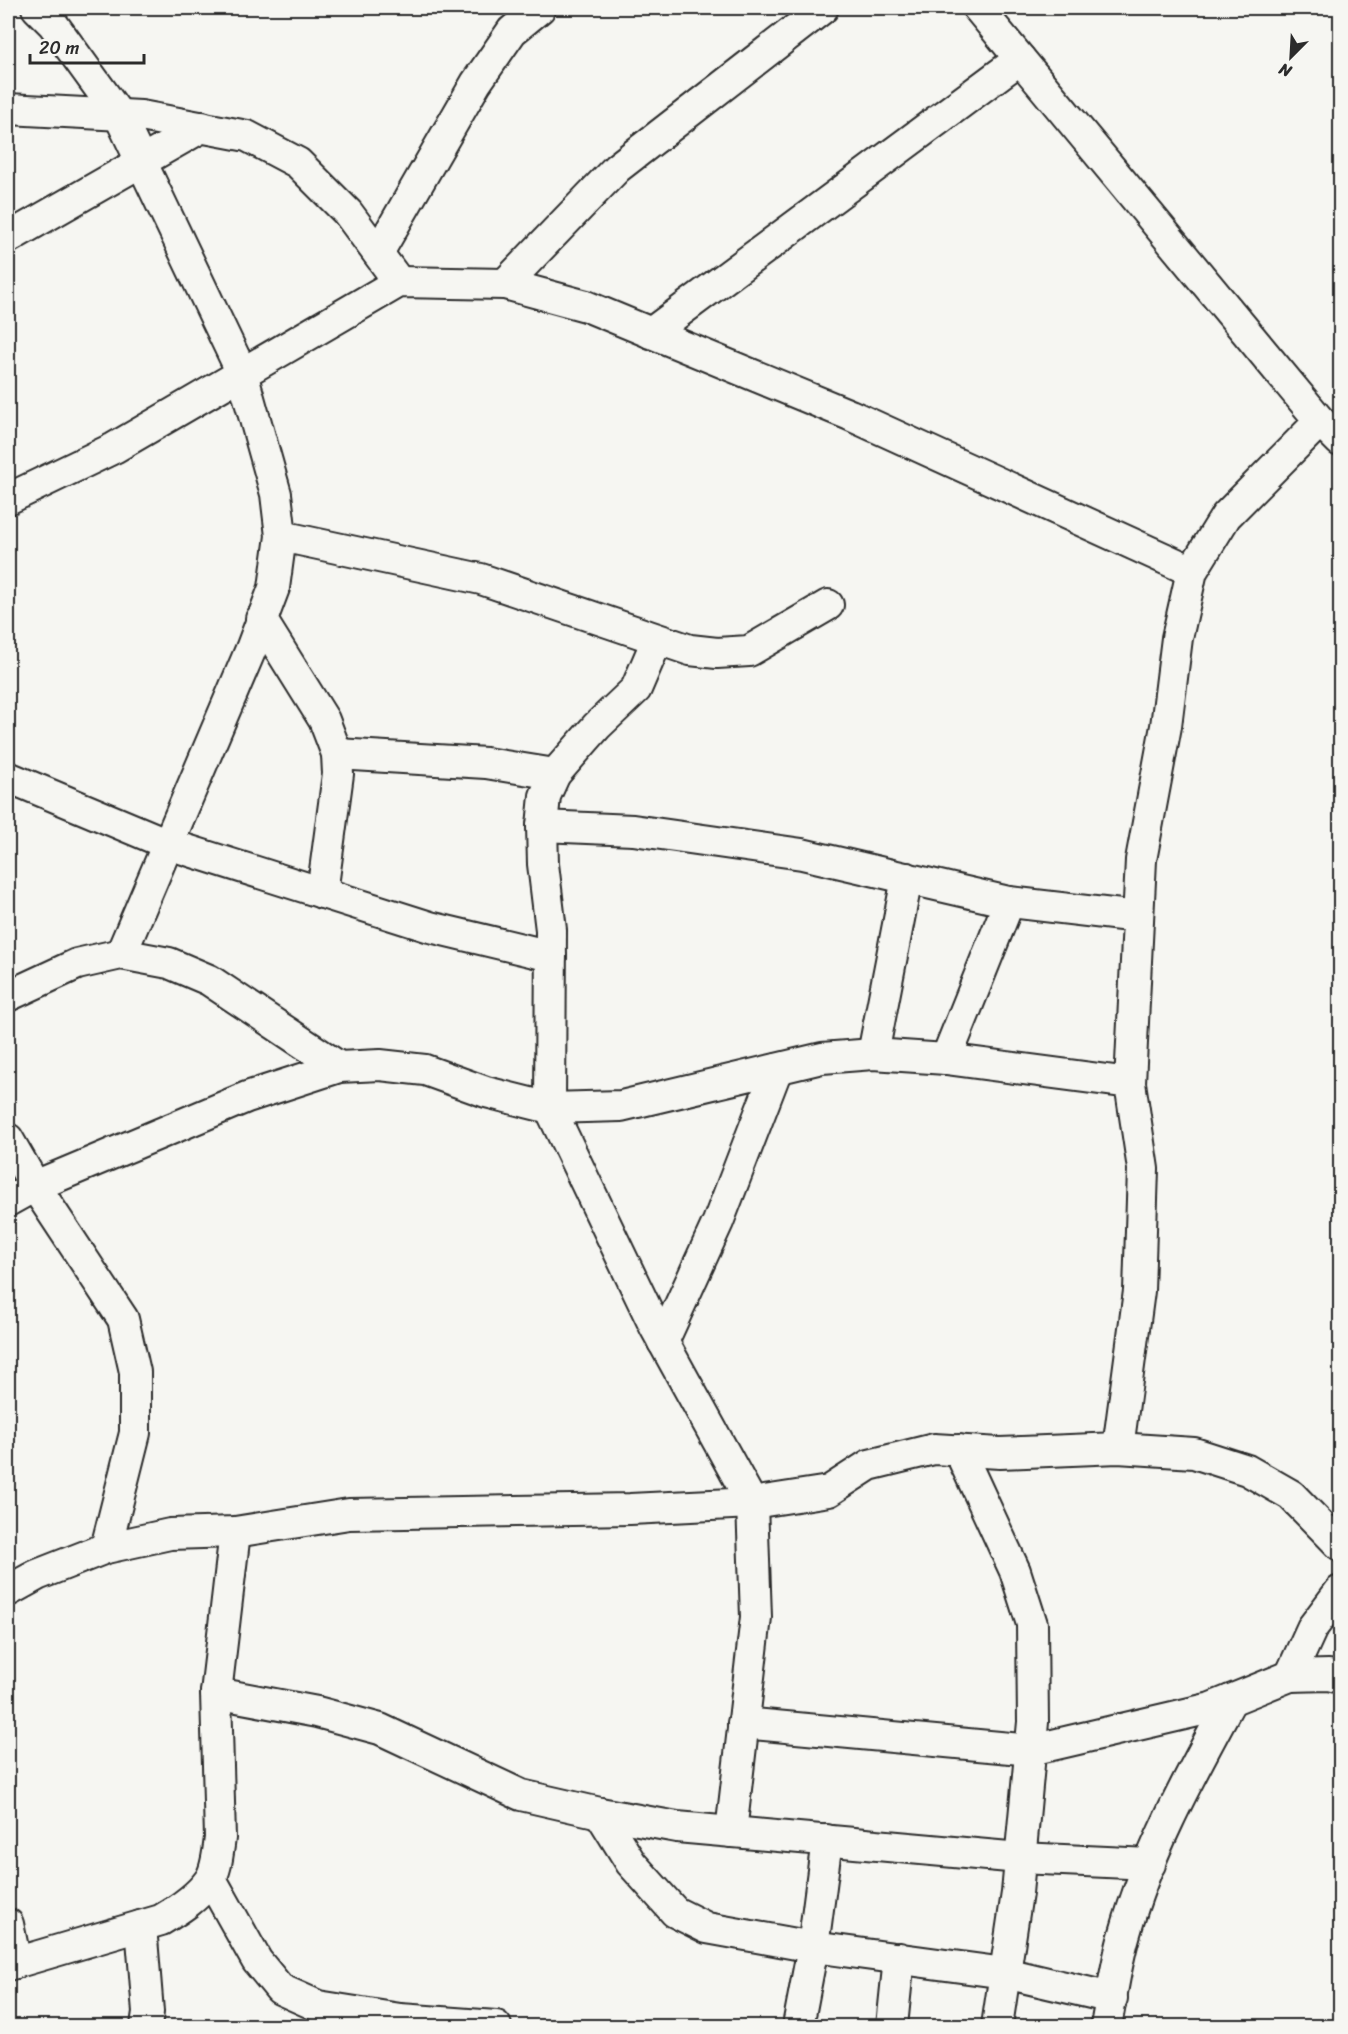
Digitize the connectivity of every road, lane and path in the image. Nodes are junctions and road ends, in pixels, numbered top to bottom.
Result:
1 (37, 8) edge
2 (540, 8) edge
3 (823, 8) edge
4 (978, 8) edge
5 (1020, 59) junction
6 (8, 109) edge
7 (119, 115) junction
8 (202, 128) junction
9 (141, 162) junction
10 (8, 238) edge
11 (378, 253) junction
12 (399, 282) junction
13 (505, 284) junction
14 (651, 333) junction
15 (242, 373) junction
16 (1330, 431) edge
17 (8, 499) edge
18 (280, 536) junction
19 (1192, 571) junction
20 (828, 605) dead end
21 (261, 619) junction
22 (657, 640) junction
23 (337, 754) junction
24 (555, 774) junction
25 (8, 777) edge
26 (542, 826) junction
27 (168, 844) junction
28 (907, 878) junction
29 (322, 893) junction
30 (1009, 902) junction
31 (1138, 917) junction
32 (121, 954) junction
33 (551, 956) junction
34 (8, 996) edge
35 (873, 1054) junction
36 (946, 1059) junction
37 (339, 1066) junction
38 (777, 1069) junction
39 (1130, 1083) junction
40 (550, 1108) junction
41 (8, 1138) edge
42 (35, 1186) junction
43 (8, 1201) edge
44 (663, 1342) junction
45 (1118, 1448) junction
46 (959, 1450) junction
47 (752, 1503) junction
48 (236, 1533) junction
49 (1341, 1545) edge
50 (106, 1548) junction
51 (8, 1591) edge
52 (1341, 1591) edge
53 (1290, 1676) junction
54 (1341, 1678) edge
55 (216, 1693) junction
56 (1230, 1700) junction
57 (743, 1723) junction
58 (1031, 1750) junction
59 (600, 1814) junction
60 (731, 1832) junction
61 (827, 1840) junction
62 (1020, 1858) junction
63 (1150, 1863) junction
64 (211, 1879) junction
65 (8, 1924) edge
66 (141, 1926) junction
67 (813, 1947) junction
68 (898, 1958) junction
69 (12, 1964) edge
70 (1005, 1973) junction
71 (1112, 1998) junction
72 (146, 2026) edge
73 (495, 2026) edge
74 (798, 2026) edge
75 (892, 2026) edge
76 (997, 2026) edge
77 (1106, 2026) edge

1 - 7 street
2 - 11 street
3 - 13 street
4 - 5 street
5 - 14 street
5 - 16 street
6 - 7 street
7 - 8 street
7 - 9 street
8 - 9 street
8 - 11 street
9 - 10 street
9 - 15 street
11 - 12 street
12 - 13 street
12 - 15 street
13 - 14 street
14 - 19 street
15 - 17 street
15 - 18 street
16 - 19 street
18 - 21 street
18 - 22 street
19 - 31 street
20 - 22 street
21 - 23 street
21 - 27 street
22 - 24 street
23 - 24 street
23 - 29 street
24 - 26 street
25 - 27 street
26 - 28 street
26 - 33 street
27 - 29 street
27 - 32 street
28 - 30 street
28 - 35 street
29 - 33 street
30 - 31 street
30 - 36 street
31 - 39 street
32 - 34 street
32 - 37 street
33 - 40 street
35 - 36 street
35 - 38 street
36 - 39 street
37 - 40 street
37 - 42 street
38 - 40 street
38 - 44 street
39 - 45 street
40 - 44 street
41 - 42 street
42 - 43 street
42 - 50 street
44 - 47 street
45 - 46 street
45 - 49 street
46 - 47 street
46 - 58 street
47 - 48 street
47 - 57 street
48 - 50 street
48 - 55 street
50 - 51 street
52 - 53 street
53 - 54 street
53 - 56 street
55 - 59 street
55 - 64 street
56 - 58 street
56 - 63 street
57 - 58 street
57 - 60 street
58 - 62 street
59 - 60 street
59 - 67 street
60 - 61 street
61 - 62 street
61 - 67 street
62 - 63 street
62 - 70 street
63 - 71 street
64 - 66 street
64 - 73 street
65 - 69 street
66 - 69 street
66 - 72 street
67 - 68 street
67 - 74 street
68 - 70 street
68 - 75 street
70 - 71 street
70 - 76 street
71 - 77 street

